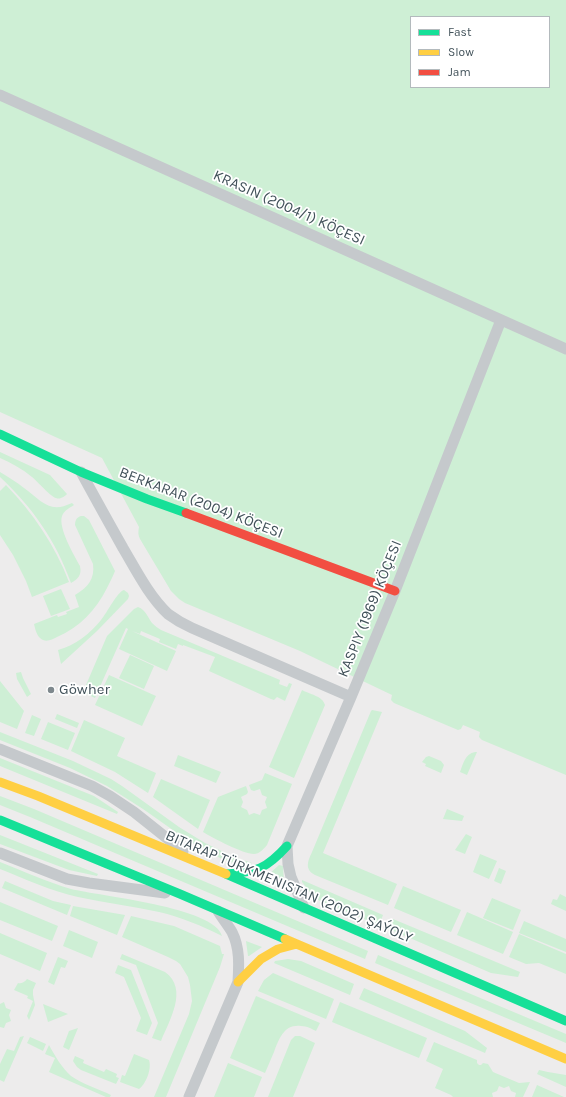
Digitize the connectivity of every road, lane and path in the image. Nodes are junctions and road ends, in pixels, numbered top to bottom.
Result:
1 (0, 95) edge
2 (501, 320) junction
3 (566, 349) edge
4 (0, 434) edge
5 (81, 472) junction
6 (395, 591) junction
7 (351, 696) junction
8 (0, 749) edge
9 (0, 782) edge
10 (0, 820) edge
11 (287, 846) junction
12 (0, 853) edge
13 (198, 862) junction
14 (225, 874) junction
15 (180, 894) junction
16 (304, 909) junction
17 (217, 910) junction
18 (297, 944) junction
19 (238, 982) junction
20 (566, 1021) edge
21 (566, 1059) edge
22 (189, 1097) edge

1 - 2 street, KRASIN (2004/1) KÖÇESI
2 - 3 street, KRASIN (2004/1) KÖÇESI
2 - 6 street, KASPIY (1969) KÖÇESI
4 - 5 main road, BERKARAR (2004) KÖÇESI
5 - 6 main road, BERKARAR (2004) KÖÇESI
5 - 7 street
6 - 7 street, KASPIY (1969) KÖÇESI
7 - 11 street, KASPIY (1969) KÖÇESI
8 - 13 street
9 - 13 main road, BITARAP TÜRKMENISTAN (2002) ŞAÝOLY
10 - 15 main road
11 - 14 main road
11 - 16 street, KASPIY (1969) KÖÇESI
12 - 15 street
13 - 14 main road, BITARAP TÜRKMENISTAN (2002) ŞAÝOLY
14 - 16 main road, BITARAP TÜRKMENISTAN (2002) ŞAÝOLY
15 - 17 main road
16 - 20 main road, BITARAP TÜRKMENISTAN (2002) ŞAÝOLY
17 - 18 main road
17 - 19 street
18 - 19 main road
18 - 21 main road
19 - 22 street

